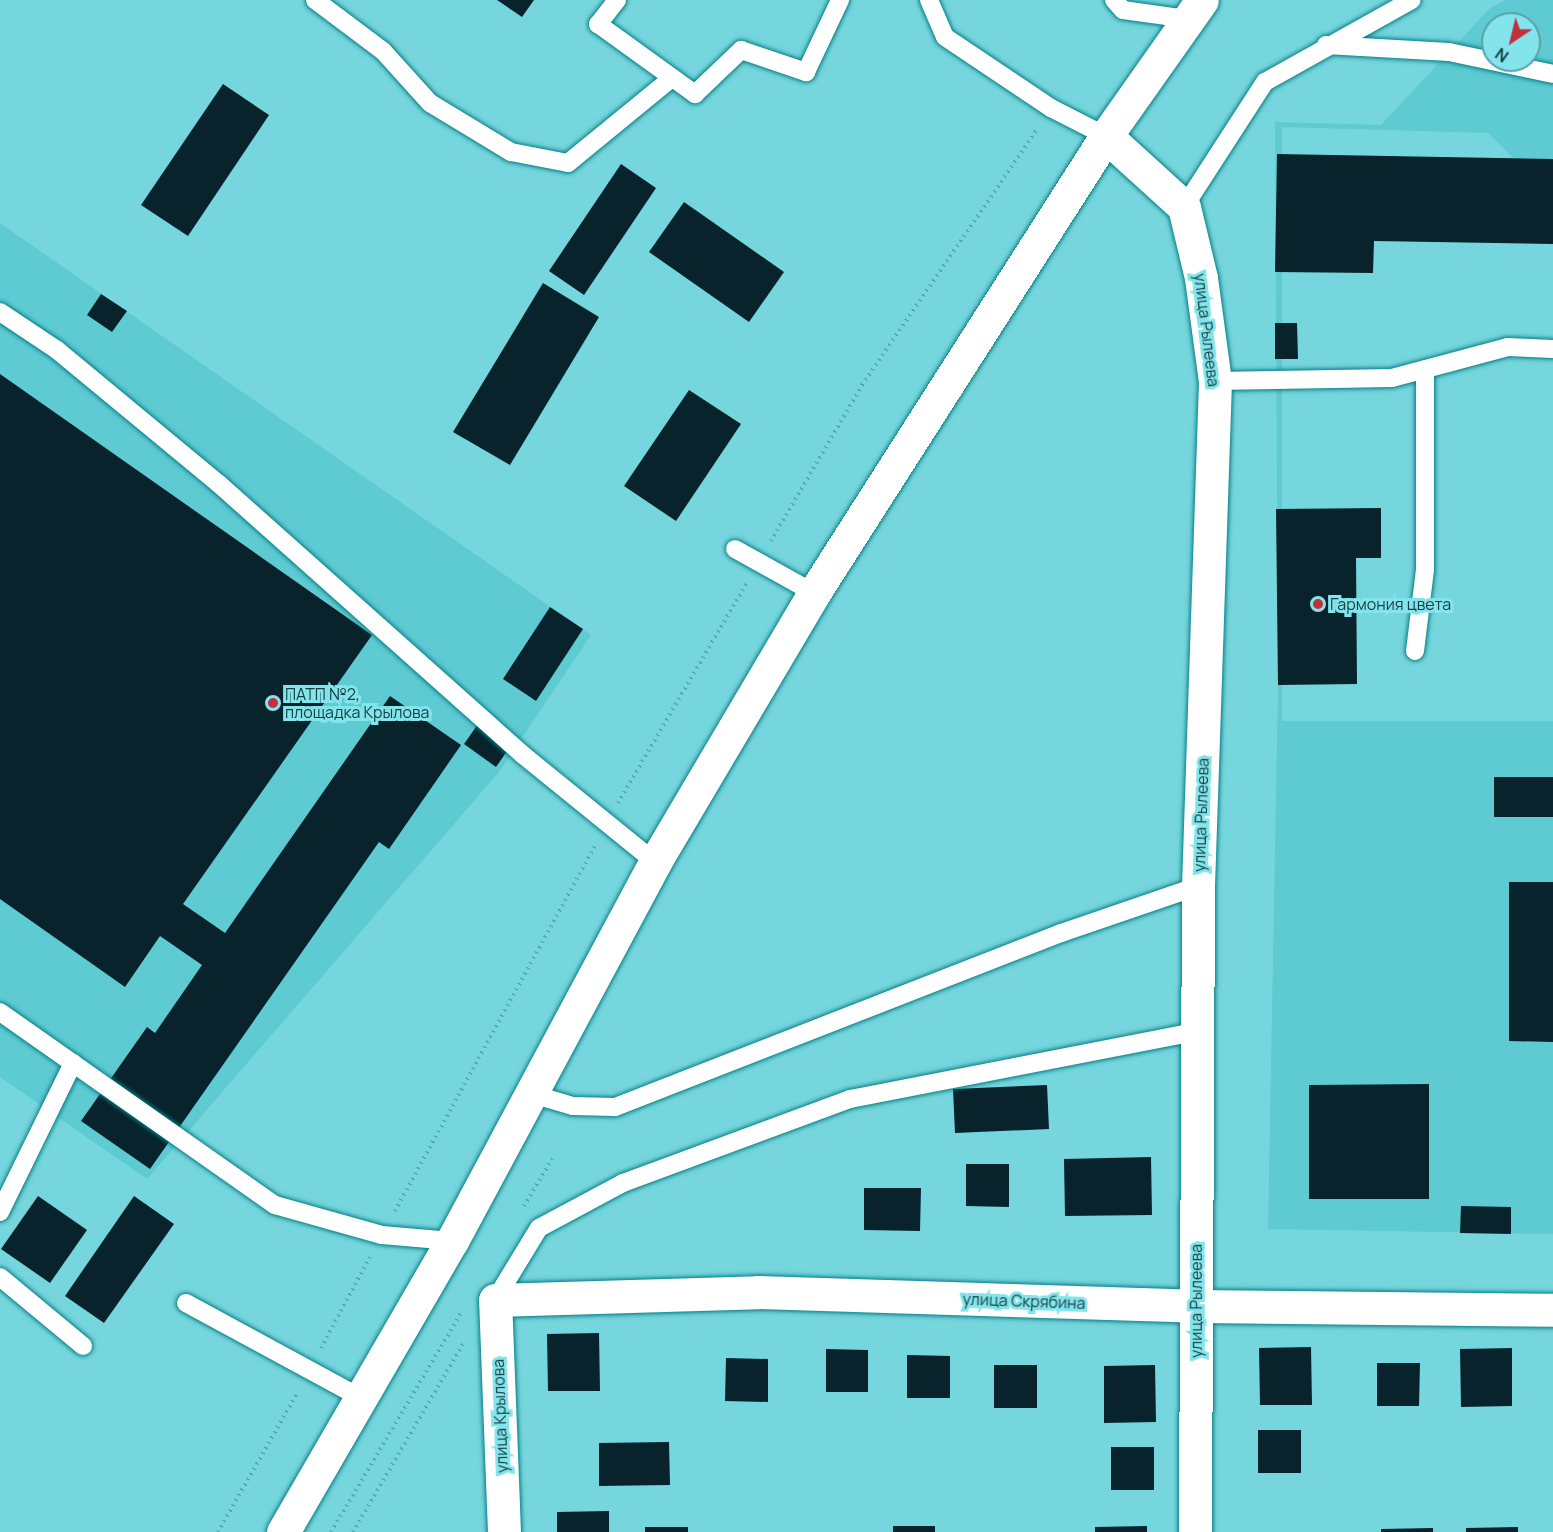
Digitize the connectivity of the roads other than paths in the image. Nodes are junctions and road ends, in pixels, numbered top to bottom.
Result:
1 (315, 0) edge
2 (617, 0) edge
3 (840, 0) edge
4 (929, 0) edge
5 (1114, 0) edge
6 (1412, 0) edge
7 (1195, 10) edge
8 (1324, 45) junction
9 (1553, 74) edge
10 (672, 78) junction
11 (1106, 136) junction
12 (1184, 207) junction
13 (0, 312) edge
14 (1553, 349) edge
15 (1425, 369) junction
16 (1215, 381) junction
17 (735, 549) dead end
18 (814, 593) junction
19 (1414, 651) dead end
20 (655, 862) junction
21 (1198, 886) junction
22 (0, 1012) edge
23 (1200, 1031) junction
24 (73, 1063) junction
25 (529, 1093) junction
26 (0, 1212) edge
27 (452, 1241) junction
28 (0, 1277) edge
29 (482, 1300) junction
30 (186, 1303) dead end
31 (1196, 1306) junction
32 (1553, 1310) edge
33 (83, 1346) dead end
34 (361, 1398) junction
35 (283, 1532) edge
36 (504, 1532) edge
37 (1195, 1532) edge

1 - 10 lane
2 - 10 lane
3 - 10 lane
4 - 11 lane
5 - 7 lane
6 - 8 lane
7 - 11 street
8 - 9 lane
8 - 12 lane
11 - 12 street
11 - 18 street
12 - 16 street, улица Рылеева
13 - 20 lane
14 - 15 lane
15 - 16 lane
15 - 19 lane
16 - 21 street, улица Рылеева
17 - 18 lane
18 - 20 street
20 - 25 street
21 - 23 street, улица Рылеева
21 - 25 lane
22 - 24 lane
23 - 29 lane
23 - 31 street, улица Рылеева
24 - 26 lane
24 - 27 lane
25 - 27 street
27 - 34 street
28 - 33 lane
29 - 31 street, улица Скрябина
29 - 36 street, улица Крылова
30 - 34 lane
31 - 32 street, улица Скрябина
31 - 37 street, улица Рылеева
34 - 35 street

